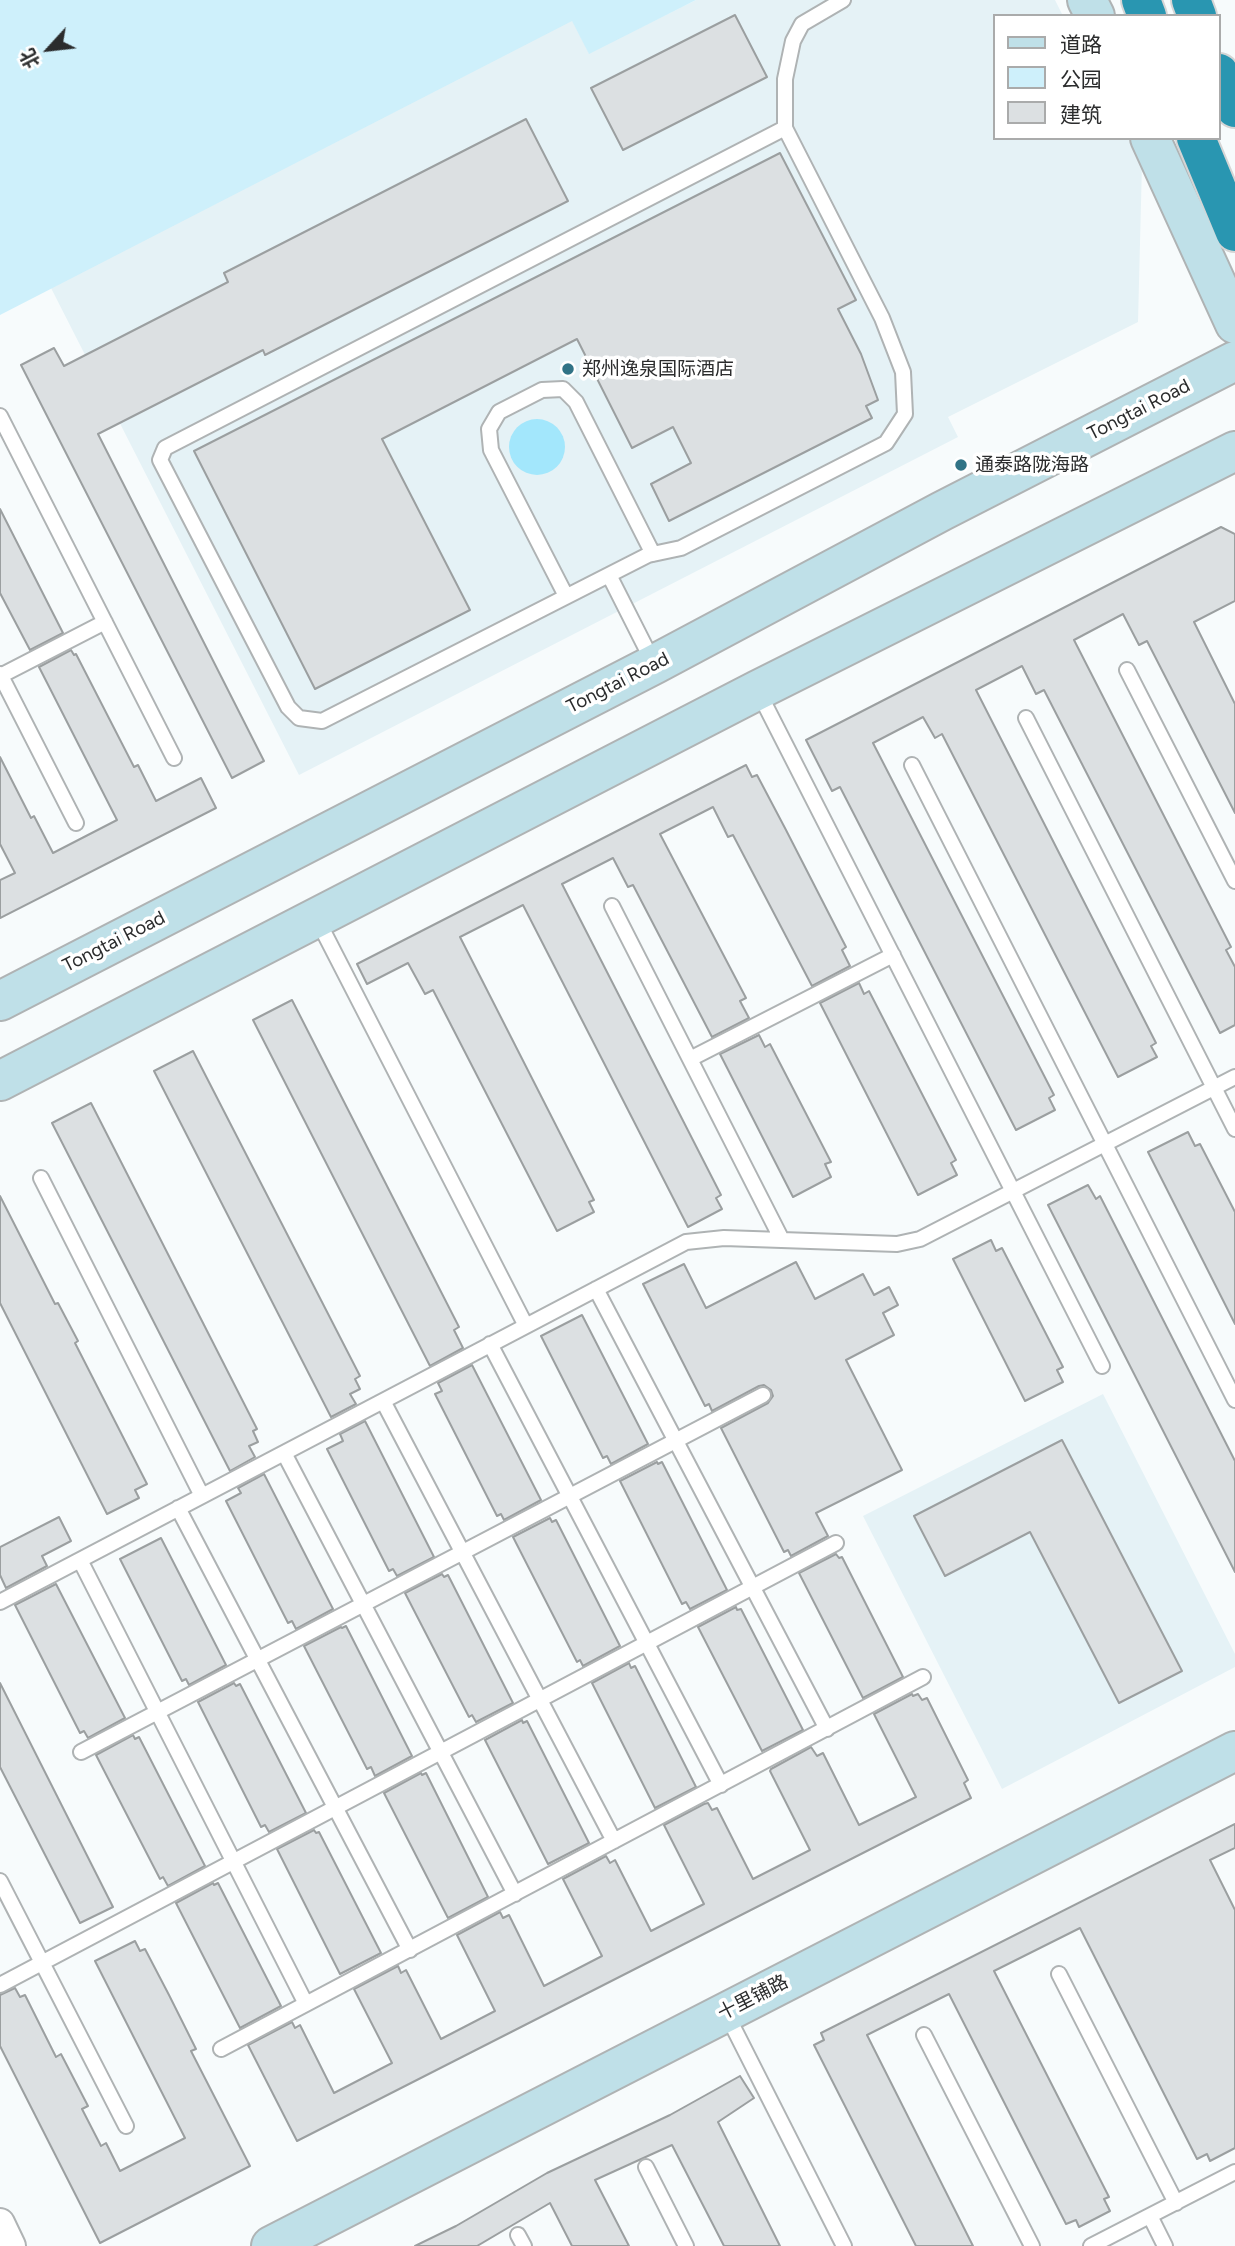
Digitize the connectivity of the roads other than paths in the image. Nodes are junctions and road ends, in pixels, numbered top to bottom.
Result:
1 (843, 0) edge
2 (1221, 77) edge
3 (1235, 108) edge
4 (785, 128) junction
5 (1151, 140) edge
6 (1197, 140) edge
7 (1235, 232) edge
8 (1235, 324) edge
9 (1235, 361) edge
10 (0, 416) edge
11 (1235, 451) edge
12 (653, 554) junction
13 (609, 575) junction
14 (566, 596) junction
15 (105, 622) junction
16 (655, 664) junction
17 (1127, 670) dead end
18 (0, 675) edge
19 (758, 690) junction
20 (1026, 718) dead end
21 (174, 758) dead end
22 (912, 765) dead end
23 (76, 823) dead end
24 (1235, 881) edge
25 (612, 906) dead end
26 (317, 919) junction
27 (893, 956) junction
28 (0, 1001) edge
29 (690, 1059) junction
30 (1235, 1077) edge
31 (0, 1081) edge
32 (1214, 1087) junction
33 (1235, 1129) edge
34 (1104, 1144) junction
35 (40, 1178) dead end
36 (1012, 1191) junction
37 (782, 1240) junction
38 (596, 1289) junction
39 (526, 1326) junction
40 (490, 1345) junction
41 (1102, 1366) dead end
42 (762, 1395) dead end
43 (1235, 1400) edge
44 (383, 1401) junction
45 (676, 1440) junction
46 (284, 1453) junction
47 (202, 1496) junction
48 (569, 1496) junction
49 (178, 1508) junction
50 (836, 1543) dead end
51 (463, 1552) junction
52 (79, 1560) junction
53 (752, 1586) junction
54 (0, 1602) edge
55 (363, 1605) junction
56 (647, 1643) junction
57 (258, 1660) junction
58 (923, 1678) dead end
59 (540, 1699) junction
60 (157, 1712) junction
61 (827, 1729) junction
62 (1235, 1751) edge
63 (81, 1752) dead end
64 (440, 1752) junction
65 (721, 1785) junction
66 (335, 1807) junction
67 (614, 1841) junction
68 (233, 1861) junction
69 (0, 1881) edge
70 (515, 1894) junction
71 (410, 1950) junction
72 (42, 1963) junction
73 (1059, 1974) dead end
74 (0, 1984) edge
75 (306, 2004) junction
76 (725, 2011) junction
77 (924, 2035) dead end
78 (221, 2049) dead end
79 (126, 2126) dead end
80 (646, 2167) dead end
81 (1235, 2172) edge
82 (1175, 2203) junction
83 (1150, 2216) junction
84 (0, 2223) edge
85 (11, 2246) edge
86 (271, 2246) edge
87 (686, 2246) edge
88 (844, 2246) edge
89 (1032, 2246) edge
90 (1091, 2246) edge
91 (1165, 2246) edge

1 - 4 lane
2 - 3 highway
4 - 12 lane
4 - 14 lane
5 - 8 street
6 - 7 highway
9 - 16 street, Tongtai Road
10 - 15 lane
11 - 19 street
12 - 13 lane
12 - 14 lane
13 - 14 lane
13 - 16 lane
15 - 18 lane
15 - 21 lane
16 - 28 street, Tongtai Road
17 - 24 lane
18 - 23 lane
19 - 26 street
19 - 27 lane
20 - 32 lane
22 - 34 lane
25 - 29 lane
26 - 31 street
26 - 39 lane
27 - 29 lane
27 - 36 lane
29 - 37 lane
30 - 32 lane
32 - 33 lane
32 - 34 lane
34 - 36 lane
34 - 43 lane
35 - 47 lane
36 - 37 lane
36 - 41 lane
37 - 38 lane
38 - 39 lane
38 - 45 lane
39 - 40 lane
40 - 44 lane
40 - 48 lane
42 - 45 lane
44 - 46 lane
44 - 51 lane
45 - 48 lane
45 - 53 lane
46 - 47 lane
46 - 55 lane
47 - 49 lane
48 - 51 lane
48 - 56 lane
49 - 52 lane
49 - 57 lane
50 - 53 lane
51 - 55 lane
51 - 59 lane
52 - 54 lane
52 - 60 lane
53 - 56 lane
53 - 61 lane
55 - 57 lane
55 - 64 lane
56 - 59 lane
56 - 65 lane
57 - 60 lane
57 - 66 lane
58 - 61 lane
59 - 64 lane
59 - 67 lane
60 - 63 lane
60 - 68 lane
61 - 65 lane
62 - 76 street, 十里铺路
64 - 66 lane
64 - 70 lane
65 - 67 lane
66 - 68 lane
66 - 71 lane
67 - 70 lane
68 - 72 lane
68 - 75 lane
69 - 72 lane
70 - 71 lane
71 - 75 lane
72 - 74 lane
72 - 79 lane
73 - 82 lane
75 - 78 lane
76 - 86 street, 十里铺路
76 - 88 lane
77 - 89 lane
80 - 87 lane
81 - 82 lane
82 - 83 lane
83 - 90 lane
83 - 91 lane
84 - 85 street

